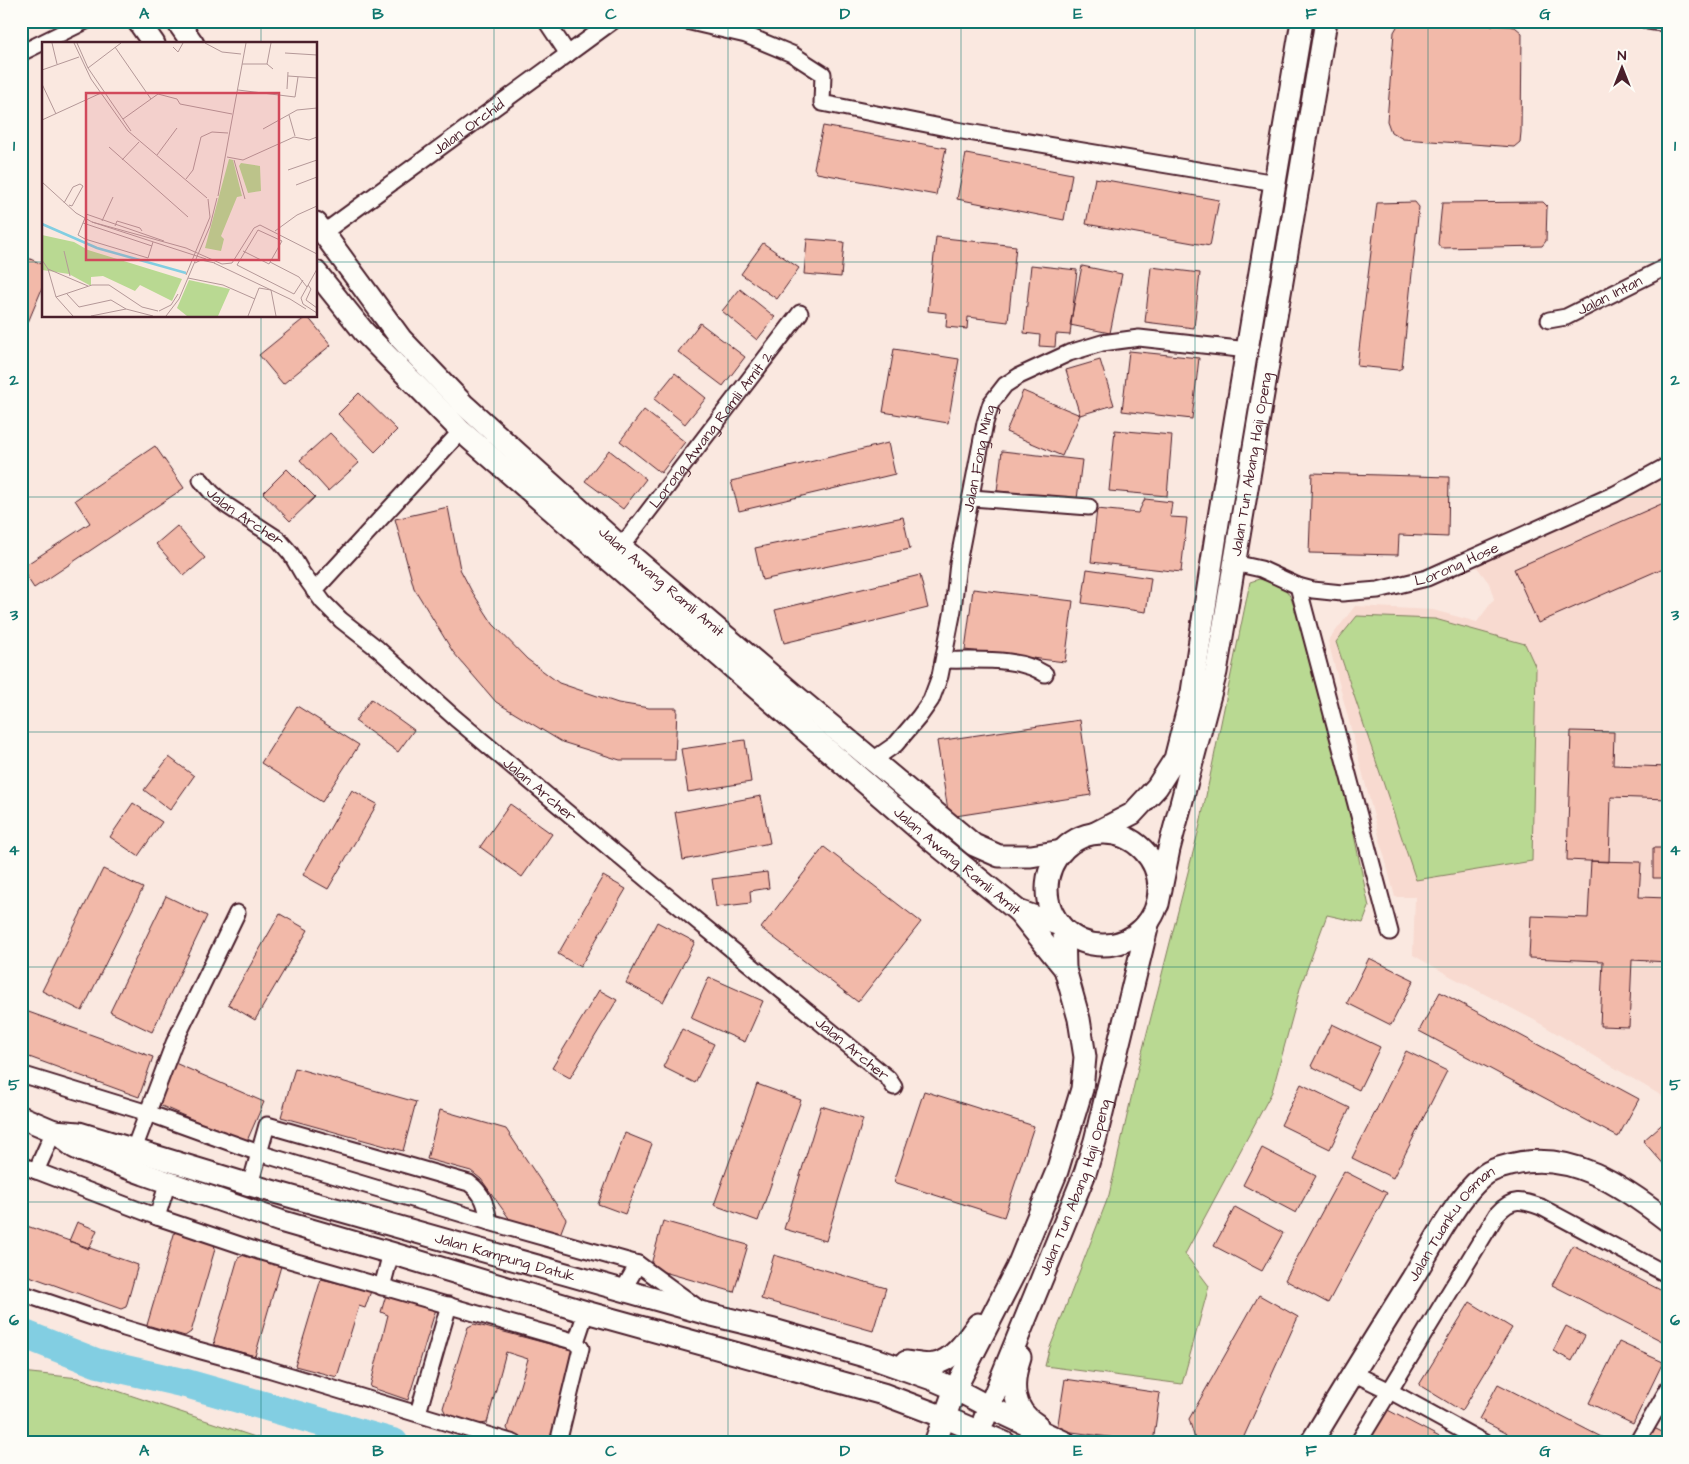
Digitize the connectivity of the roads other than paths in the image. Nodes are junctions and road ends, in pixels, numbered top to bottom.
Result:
1 (86, 21) edge
2 (138, 21) edge
3 (177, 21) edge
4 (546, 21) edge
5 (614, 21) edge
6 (686, 21) edge
7 (1302, 21) edge
8 (1326, 21) edge
9 (1648, 21) edge
10 (1668, 24) edge
11 (43, 42) edge
12 (153, 42) edge
13 (192, 42) edge
14 (42, 43) edge
15 (21, 53) edge
16 (568, 54) junction
17 (1276, 183) junction
18 (320, 228) edge
19 (1668, 266) edge
20 (318, 274) edge
21 (800, 312) dead end
22 (1550, 320) dead end
23 (1248, 350) junction
24 (461, 431) junction
25 (1668, 465) edge
26 (201, 480) dead end
27 (972, 498) junction
28 (1089, 507) dead end
29 (622, 547) junction
30 (1234, 564) junction
31 (1298, 586) junction
32 (314, 591) junction
33 (944, 660) junction
34 (1045, 674) dead end
35 (873, 760) junction
36 (1095, 833) junction
37 (1062, 851) junction
38 (1158, 904) junction
39 (1018, 911) junction
40 (237, 913) dead end
41 (1148, 924) junction
42 (1062, 927) junction
43 (1390, 932) dead end
44 (1065, 970) junction
45 (21, 1074) edge
46 (894, 1087) dead end
47 (148, 1113) junction
48 (21, 1117) edge
49 (54, 1131) junction
50 (134, 1150) junction
51 (259, 1153) junction
52 (21, 1165) edge
53 (36, 1171) junction
54 (168, 1182) junction
55 (250, 1185) junction
56 (244, 1208) junction
57 (1665, 1214) edge
58 (157, 1217) junction
59 (489, 1222) junction
60 (1062, 1229) junction
61 (391, 1253) junction
62 (638, 1264) junction
63 (1017, 1268) junction
64 (1668, 1276) edge
65 (382, 1286) junction
66 (623, 1290) junction
67 (21, 1293) edge
68 (449, 1306) junction
69 (586, 1312) junction
70 (704, 1313) junction
71 (576, 1342) junction
72 (878, 1360) junction
73 (1353, 1373) junction
74 (955, 1389) junction
75 (1668, 1389) edge
76 (1390, 1391) junction
77 (989, 1407) junction
78 (418, 1413) junction
79 (944, 1417) junction
80 (976, 1437) edge
81 (514, 1443) edge
82 (558, 1443) edge
83 (934, 1443) edge
84 (1005, 1443) edge
85 (1066, 1443) edge
86 (1310, 1443) edge
87 (1358, 1443) edge
88 (1484, 1443) edge
89 (1637, 1443) edge

1 - 11 street
2 - 12 main road
3 - 13 main road
4 - 16 street
5 - 16 street, Jalan Orchid
6 - 17 street
7 - 17 main road, Jalan Tun Abang Haji Openg
8 - 30 main road, Jalan Tun Abang Haji Openg
9 - 10 street
14 - 15 street
16 - 18 street, Jalan Orchid
17 - 23 main road, Jalan Tun Abang Haji Openg
18 - 29 main road, Jalan Awang Ramli Amit
19 - 22 street, Jalan Intan
20 - 24 main road, Jalan Awang Ramli Amit
21 - 29 street, Lorong Awang Ramli Amit 2
23 - 27 street, Jalan Fong Ming
23 - 36 main road, Jalan Tun Abang Haji Openg
24 - 32 street
24 - 39 main road, Jalan Awang Ramli Amit
25 - 31 street, Lorong Hose
26 - 32 street, Jalan Archer
27 - 28 street
27 - 33 street, Jalan Fong Ming
29 - 35 main road, Jalan Awang Ramli Amit
30 - 31 street, Lorong Hose
30 - 38 main road, Jalan Tun Abang Haji Openg
31 - 43 street
32 - 46 street, Jalan Archer
33 - 34 street
33 - 35 street, Jalan Fong Ming
35 - 37 main road, Jalan Awang Ramli Amit
36 - 37 main road
36 - 38 main road
37 - 42 main road
38 - 41 main road
39 - 42 main road, Jalan Awang Ramli Amit
39 - 44 main road
40 - 47 street
41 - 42 main road
41 - 60 main road, Jalan Tun Abang Haji Openg
42 - 44 main road, Jalan Tun Abang Haji Openg
44 - 63 main road, Jalan Tun Abang Haji Openg
45 - 47 street
47 - 50 street
47 - 51 street
48 - 49 main road, Jalan Kampung Datuk
49 - 50 main road, Jalan Kampung Datuk
49 - 53 street
49 - 54 main road, Jalan Kampung Datuk
50 - 55 main road, Jalan Kampung Datuk
51 - 55 street
51 - 59 street
51 - 59 street
52 - 53 street
53 - 58 street
54 - 56 main road, Jalan Kampung Datuk
54 - 58 street
55 - 56 main road
55 - 66 main road, Jalan Kampung Datuk
56 - 61 main road, Jalan Kampung Datuk
57 - 73 main road, Jalan Tuanku Osman
58 - 65 street
59 - 62 street
60 - 77 main road, Jalan Tun Abang Haji Openg
60 - 85 main road
61 - 65 street
61 - 69 main road, Jalan Kampung Datuk
62 - 66 street
62 - 70 street
63 - 72 main road
63 - 74 main road, Jalan Tun Abang Haji Openg
64 - 76 street
65 - 68 street
66 - 70 main road, Jalan Kampung Datuk
67 - 78 street
68 - 71 street
68 - 78 street
69 - 71 street
69 - 79 main road, Jalan Kampung Datuk
70 - 72 main road, Jalan Kampung Datuk
71 - 82 street
72 - 74 main road, Jalan Kampung Datuk
73 - 76 street
73 - 86 main road, Jalan Tuanku Osman
74 - 77 main road, Jalan Kampung Datuk
74 - 79 main road, Jalan Tun Abang Haji Openg
75 - 89 street
76 - 87 street
76 - 88 street
77 - 80 main road, Jalan Tun Abang Haji Openg
77 - 85 main road, Jalan Kampung Datuk
78 - 81 street
79 - 80 main road, Jalan Kampung Datuk
79 - 83 main road, Jalan Tun Abang Haji Openg
80 - 84 main road, Jalan Kampung Datuk

